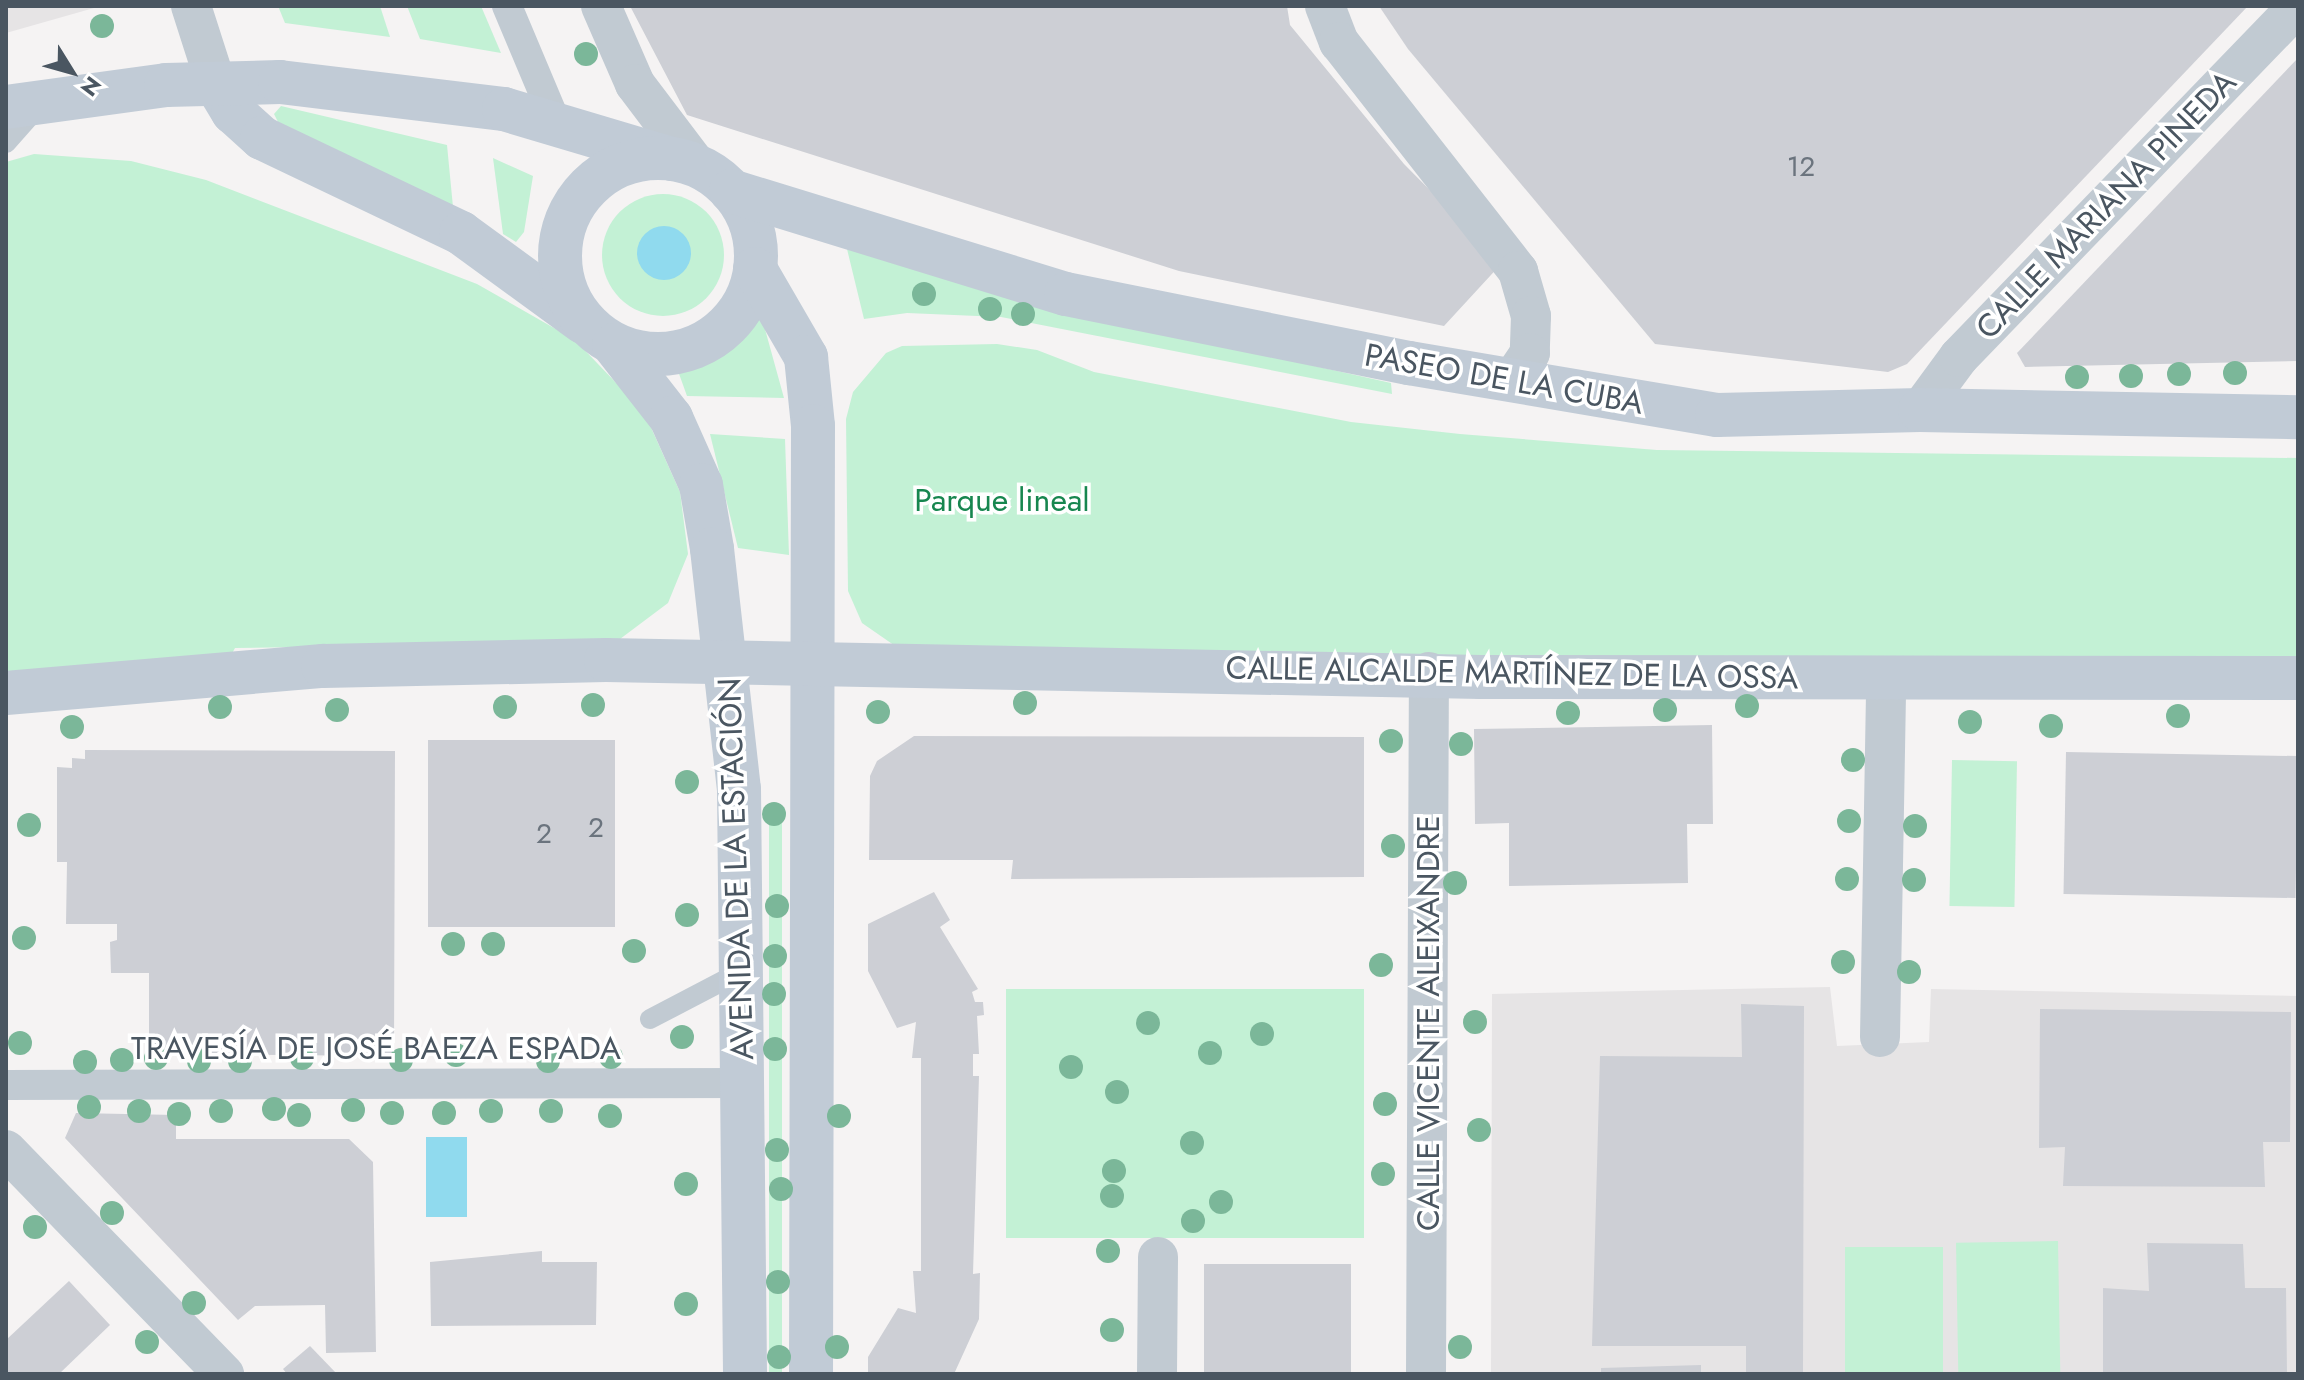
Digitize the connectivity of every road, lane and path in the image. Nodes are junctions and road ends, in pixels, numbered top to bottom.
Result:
1 (507, 6) edge
2 (601, 6) edge
3 (1325, 6) edge
4 (2298, 6) edge
5 (195, 16) edge
6 (216, 84) junction
7 (166, 85) junction
8 (23, 106) edge
9 (555, 120) junction
10 (6, 143) edge
11 (700, 172) junction
12 (584, 191) junction
13 (755, 269) junction
14 (599, 334) junction
15 (1512, 380) junction
16 (1920, 410) junction
17 (2298, 417) edge
18 (727, 662) junction
19 (811, 667) junction
20 (1429, 672) junction
21 (1886, 676) junction
22 (2298, 678) edge
23 (6, 693) edge
24 (742, 971) junction
25 (650, 1019) dead end
26 (1880, 1037) dead end
27 (745, 1083) junction
28 (6, 1085) edge
29 (6, 1150) edge
30 (1158, 1257) dead end
31 (224, 1374) edge
32 (745, 1374) edge
33 (811, 1374) edge
34 (1157, 1374) edge
35 (1426, 1374) edge

1 - 9 street
2 - 11 street
3 - 15 street
4 - 16 street, CALLE MARIANA PINEDA
5 - 6 street
5 - 7 street
6 - 7 main road, PASEO DE LA CUBA
6 - 9 main road, PASEO DE LA CUBA
6 - 14 main road
7 - 8 main road, PASEO DE LA CUBA
8 - 10 lane
9 - 11 main road, PASEO DE LA CUBA
9 - 12 main road
11 - 12 main road
11 - 13 main road
11 - 15 main road, PASEO DE LA CUBA
12 - 14 main road
13 - 14 main road
13 - 19 main road
14 - 18 main road, AVENIDA DE LA ESTACIÓN
15 - 16 main road, PASEO DE LA CUBA
16 - 17 main road, PASEO DE LA CUBA
18 - 19 main road, CALLE ALCALDE MARTÍNEZ DE LA OSSA
18 - 23 main road, CALLE ALCALDE MARTÍNEZ DE LA OSSA
18 - 24 main road, AVENIDA DE LA ESTACIÓN
19 - 20 main road, CALLE ALCALDE MARTÍNEZ DE LA OSSA
19 - 33 main road
20 - 21 main road, CALLE ALCALDE MARTÍNEZ DE LA OSSA
20 - 35 street, CALLE VICENTE ALEIXANDRE
21 - 22 main road, CALLE ALCALDE MARTÍNEZ DE LA OSSA
21 - 26 street
24 - 25 lane
24 - 27 main road, AVENIDA DE LA ESTACIÓN
27 - 28 street, TRAVESÍA DE JOSÉ BAEZA ESPADA
27 - 32 main road, AVENIDA DE LA ESTACIÓN
29 - 31 street
30 - 34 street

